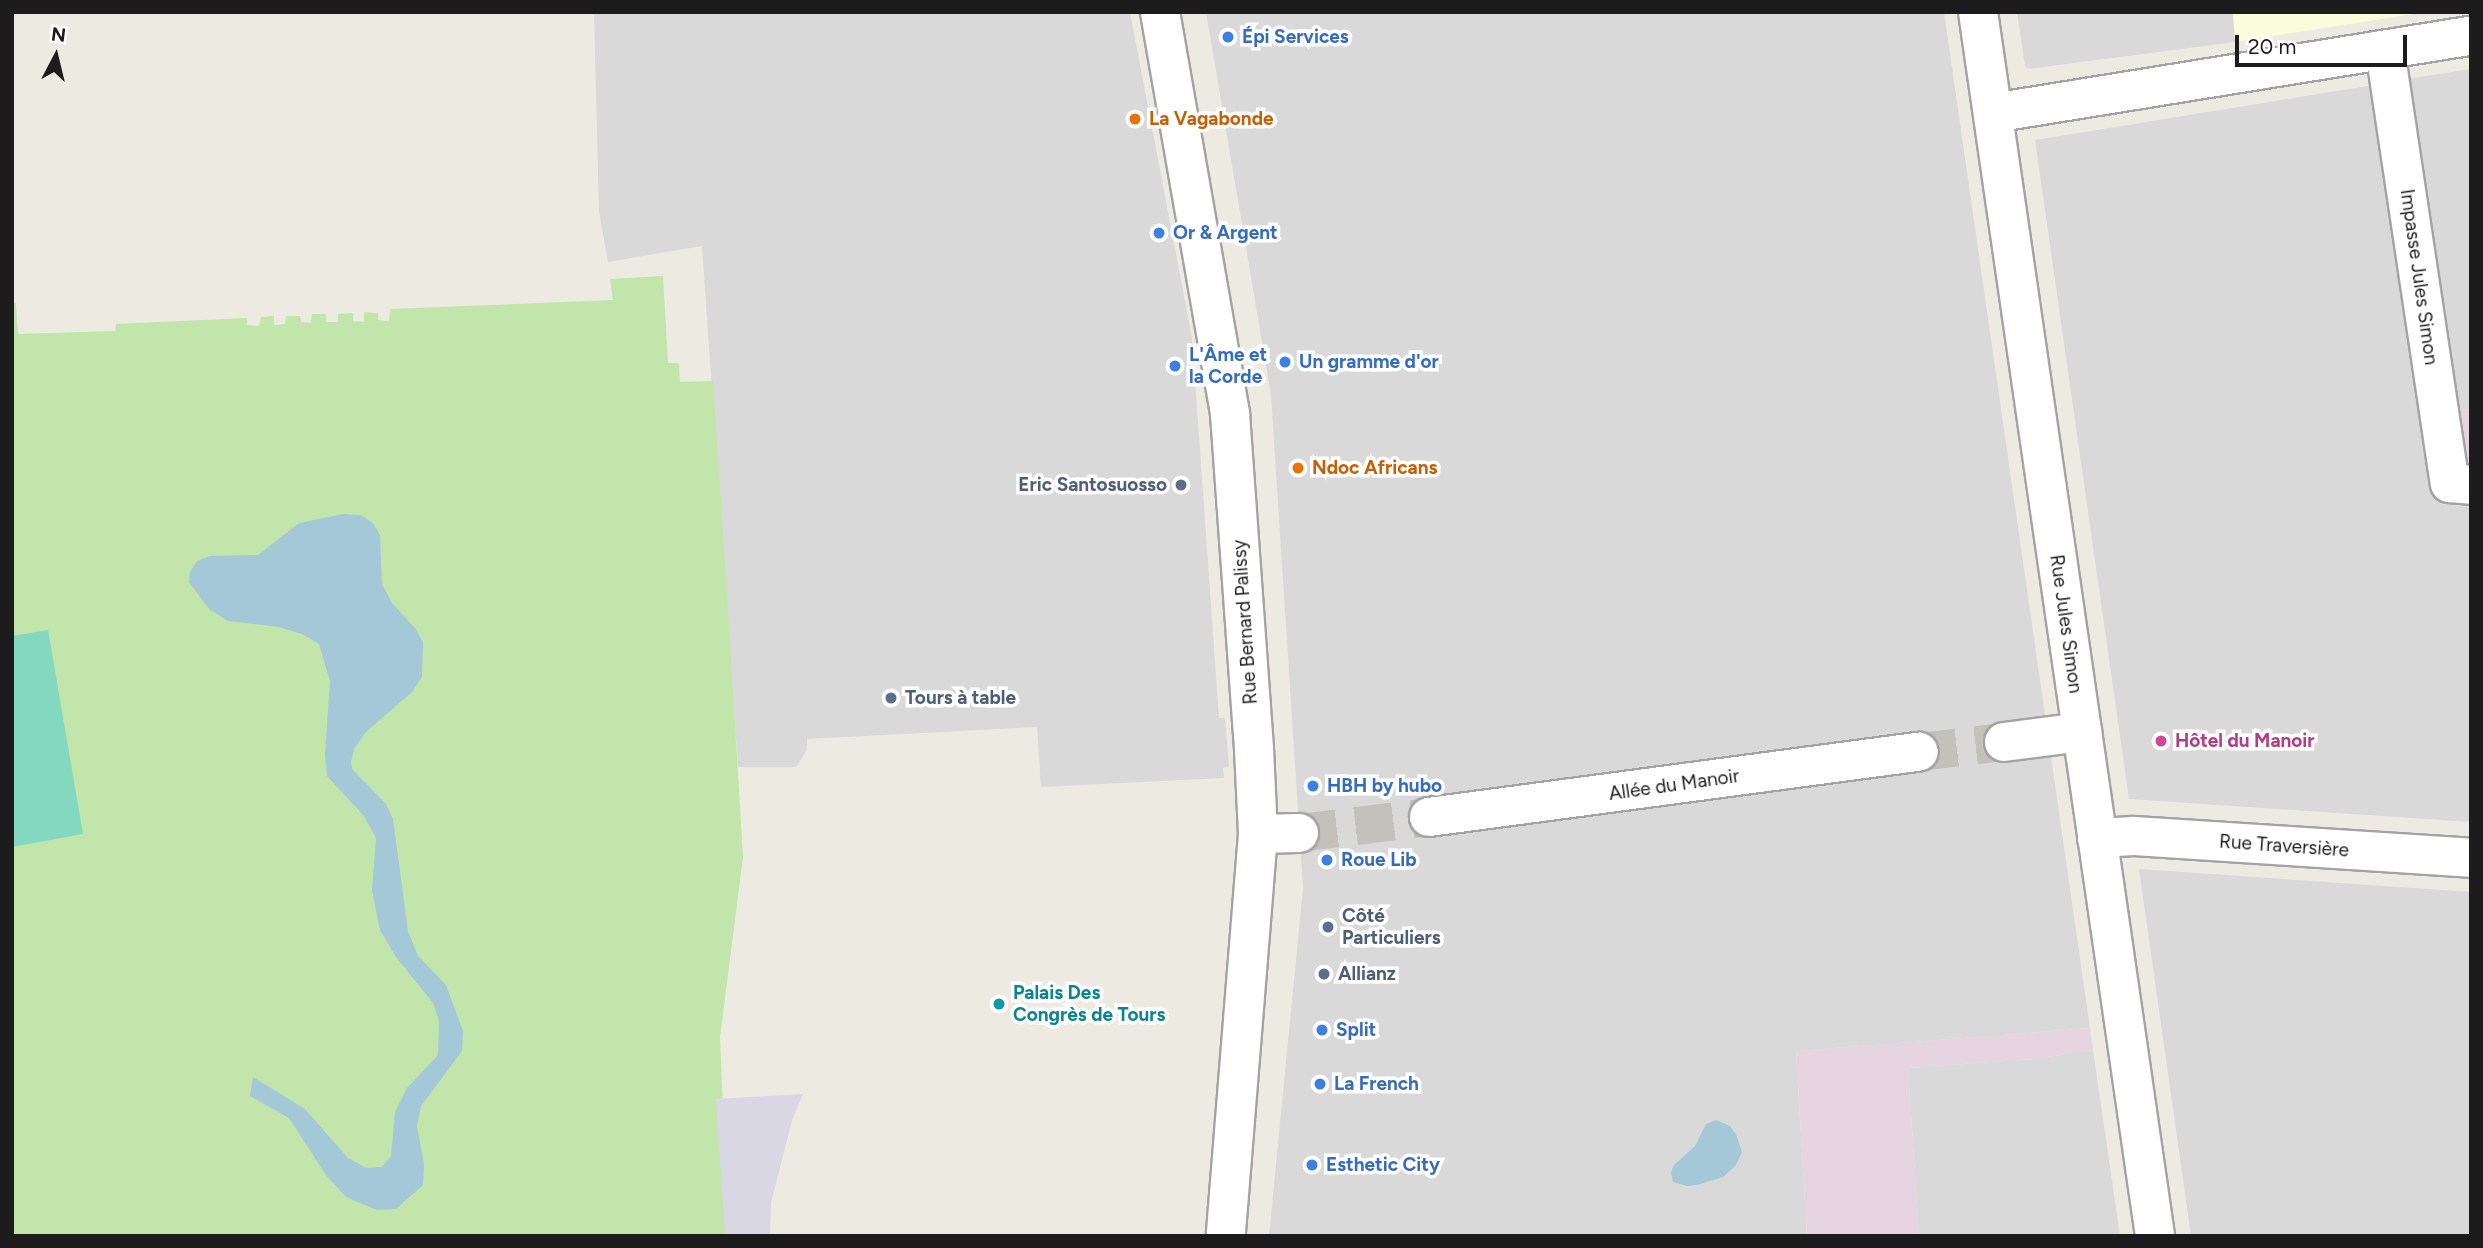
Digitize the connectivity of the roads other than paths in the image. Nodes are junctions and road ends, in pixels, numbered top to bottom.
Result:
1 (1160, 12) edge
2 (1979, 12) edge
3 (2471, 36) edge
4 (2385, 50) junction
5 (1993, 113) junction
6 (2471, 485) edge
7 (2082, 732) junction
8 (2004, 742) tunnel mouth
9 (1919, 752) tunnel mouth
10 (1429, 817) tunnel mouth
11 (1299, 833) tunnel mouth
12 (1258, 834) junction
13 (2097, 838) junction
14 (2471, 858) edge
15 (1226, 1236) edge
16 (2155, 1236) edge

1 - 12 street, Rue Bernard Palissy
2 - 5 street, Rue Jules Simon
3 - 4 street
4 - 5 street
4 - 6 street, Impasse Jules Simon
5 - 7 street, Rue Jules Simon
7 - 8 street
7 - 13 street, Rue Jules Simon
9 - 10 street, Allée du Manoir
11 - 12 street
12 - 15 street, Rue Bernard Palissy
13 - 14 street, Rue Traversière
13 - 16 street, Rue Jules Simon

